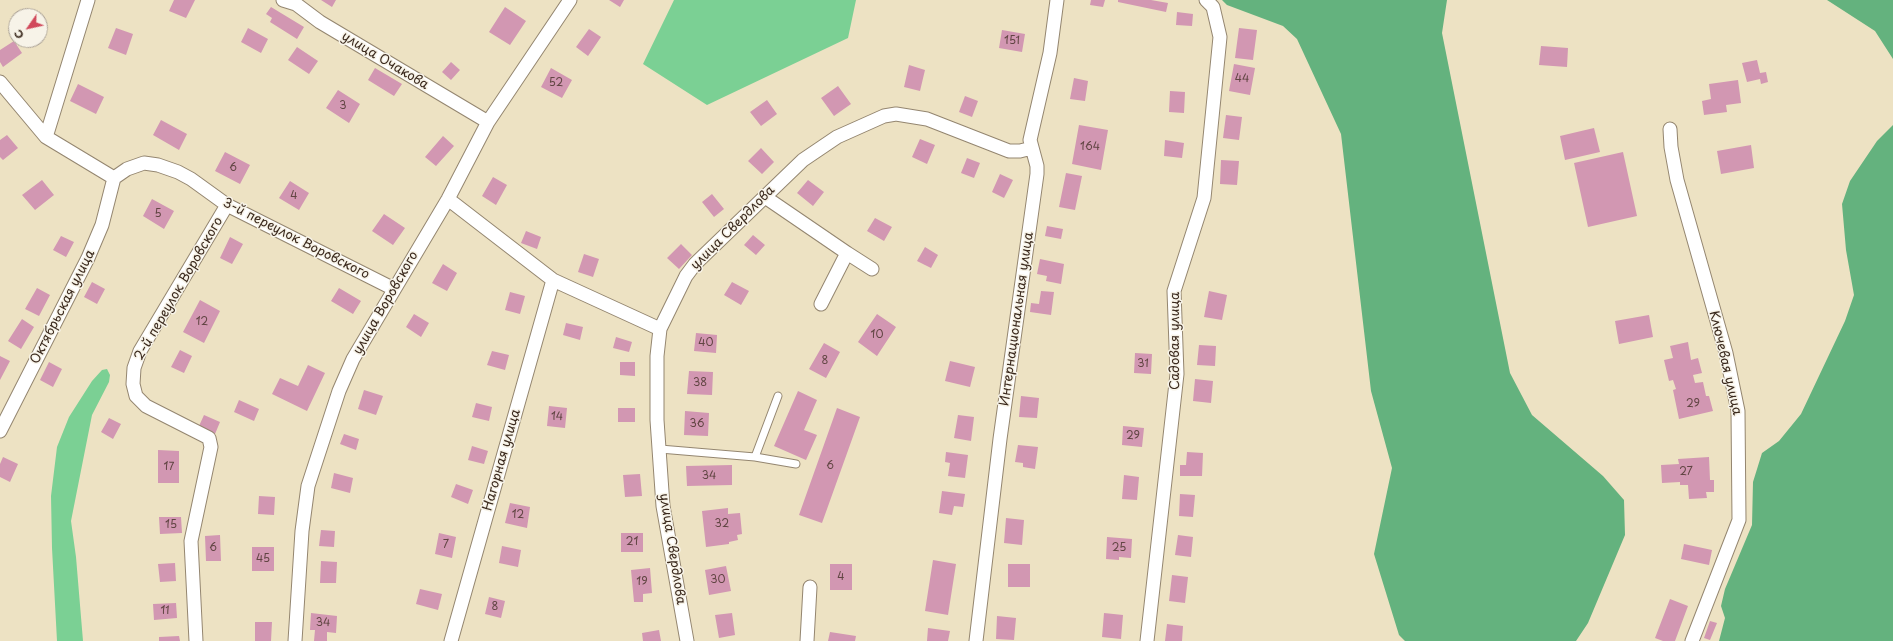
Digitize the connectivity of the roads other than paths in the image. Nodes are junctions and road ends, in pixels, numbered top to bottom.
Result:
1 (88, 0) edge
2 (283, 0) edge
3 (570, 0) edge
4 (1057, 0) edge
5 (1206, 0) edge
6 (297, 2) edge
7 (2, 90) edge
8 (488, 122) junction
9 (1670, 129) dead end
10 (46, 137) junction
11 (1032, 148) junction
12 (114, 178) junction
13 (765, 197) junction
14 (448, 199) junction
15 (227, 205) junction
16 (847, 253) junction
17 (872, 269) dead end
18 (553, 280) junction
19 (394, 288) junction
20 (821, 304) dead end
21 (660, 329) junction
22 (778, 396) dead end
23 (0, 431) edge
24 (660, 449) junction
25 (755, 457) junction
26 (796, 464) dead end
27 (810, 587) dead end
28 (196, 641) edge
29 (295, 641) edge
30 (451, 641) edge
31 (687, 641) edge
32 (807, 641) edge
33 (976, 641) edge
34 (1147, 641) edge
35 (1692, 641) edge

1 - 10 street
2 - 6 street, улица Очакова
3 - 8 street, улица Воровского
4 - 11 street, Интернациональная улица
5 - 34 street, Садовая улица
6 - 8 street, улица Очакова
7 - 10 street
8 - 14 street, улица Воровского
9 - 35 street, Ключевая улица
10 - 12 street
11 - 13 street, улица Свердлова
11 - 33 street, Интернациональная улица
12 - 15 street, 3-й переулок Воровского
12 - 23 street, Октябрьская улица
13 - 16 street
13 - 21 street, улица Свердлова
14 - 18 street
14 - 19 street, улица Воровского
15 - 19 street, 3-й переулок Воровского
15 - 28 street, 2-й переулок Воровского
16 - 17 street
16 - 20 street
18 - 21 street
18 - 30 street, Нагорная улица
19 - 29 street, улица Воровского
21 - 24 street, улица Свердлова
22 - 25 lane
24 - 25 lane
24 - 31 street, улица Свердлова
25 - 26 lane
27 - 32 street

